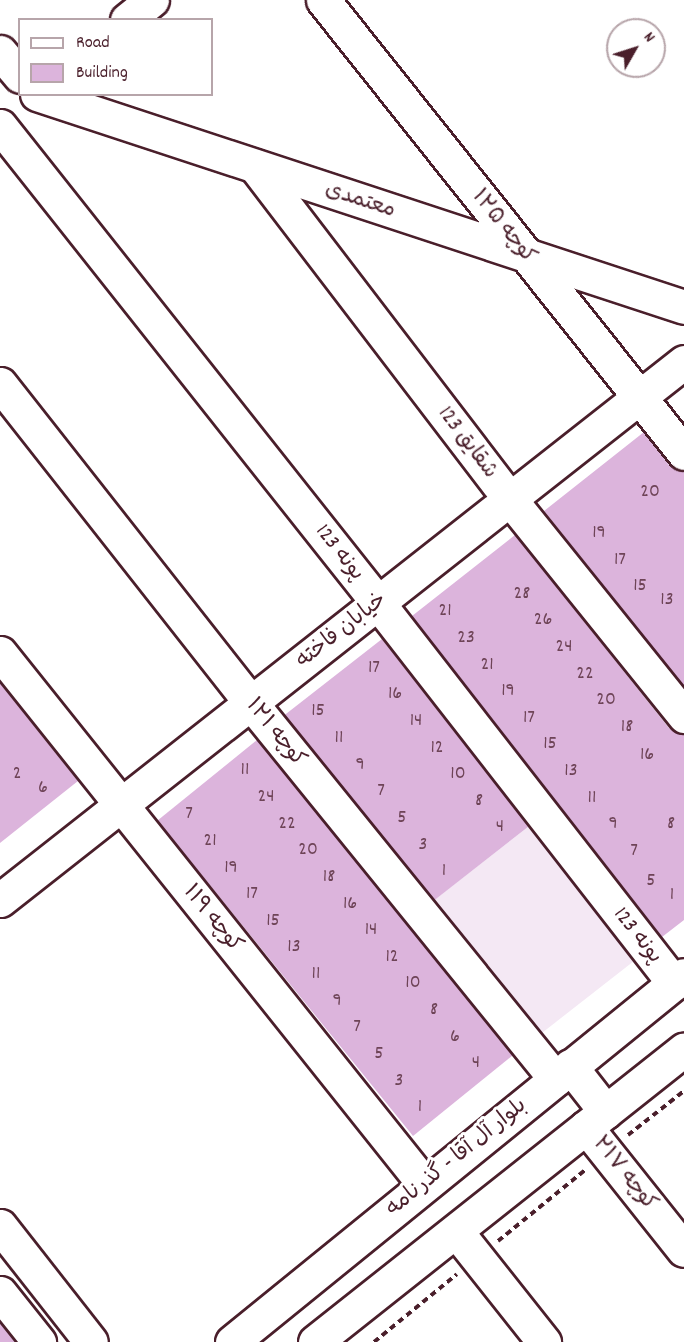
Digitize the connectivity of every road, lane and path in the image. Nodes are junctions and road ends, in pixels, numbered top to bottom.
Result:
1 (152, 0) edge
2 (323, 0) edge
3 (130, 18) edge
4 (0, 52) edge
5 (18, 74) edge
6 (0, 82) edge
7 (18, 88) edge
8 (32, 96) edge
9 (41, 96) edge
10 (0, 121) edge
11 (0, 126) edge
12 (255, 166) junction
13 (526, 255) junction
14 (684, 307) edge
15 (684, 362) edge
16 (0, 384) edge
17 (639, 397) junction
18 (684, 453) edge
19 (509, 498) junction
20 (378, 603) junction
21 (0, 653) edge
22 (250, 703) junction
23 (684, 716) edge
24 (121, 805) junction
25 (0, 900) edge
26 (679, 979) edge
27 (684, 1050) edge
28 (562, 1073) junction
29 (684, 1091) edge
30 (596, 1120) junction
31 (607, 1152) junction
32 (424, 1184) junction
33 (0, 1226) edge
34 (456, 1231) junction
35 (684, 1250) edge
36 (477, 1258) junction
37 (0, 1293) edge
38 (320, 1341) edge
39 (39, 1342) edge
40 (91, 1342) edge
41 (232, 1342) edge
42 (374, 1342) edge
43 (544, 1342) edge

1 - 3 street
2 - 13 street, کوچه ۱۲۵
4 - 5 street
6 - 7 street
8 - 10 street
9 - 12 street, معتمدی
11 - 20 street, 123 پونه
12 - 13 street, معتمدی
12 - 19 street, 123 شقایق
13 - 14 street, معتمدی
13 - 17 street, کوچه ۱۲۵
15 - 17 street, خیابان فاخته
16 - 22 street, کوچه ۱۲۱
17 - 18 street, کوچه ۱۲۵
17 - 19 street, خیابان فاخته
19 - 20 street, خیابان فاخته
19 - 23 street, 123 شقایق
20 - 22 street, خیابان فاخته
20 - 26 street, 123 پونه
21 - 24 street, کوچه ۱۱۹
22 - 24 street, خیابان فاخته
22 - 28 street, کوچه ۱۲۱
24 - 25 street, خیابان فاخته
24 - 32 street, کوچه ۱۱۹
26 - 28 street, بلوار آل آقا - گذرنامه
27 - 30 street
28 - 30 street, کوچه ۱۲۱
28 - 32 street, بلوار آل آقا - گذرنامه
29 - 31 path
30 - 31 street, کوچه ۲۱۷
30 - 34 street
31 - 35 street, کوچه ۲۱۷
31 - 36 path
32 - 41 street, بلوار آل آقا - گذرنامه
33 - 40 street
34 - 36 street
34 - 38 street
36 - 42 path
36 - 43 street
37 - 39 street

